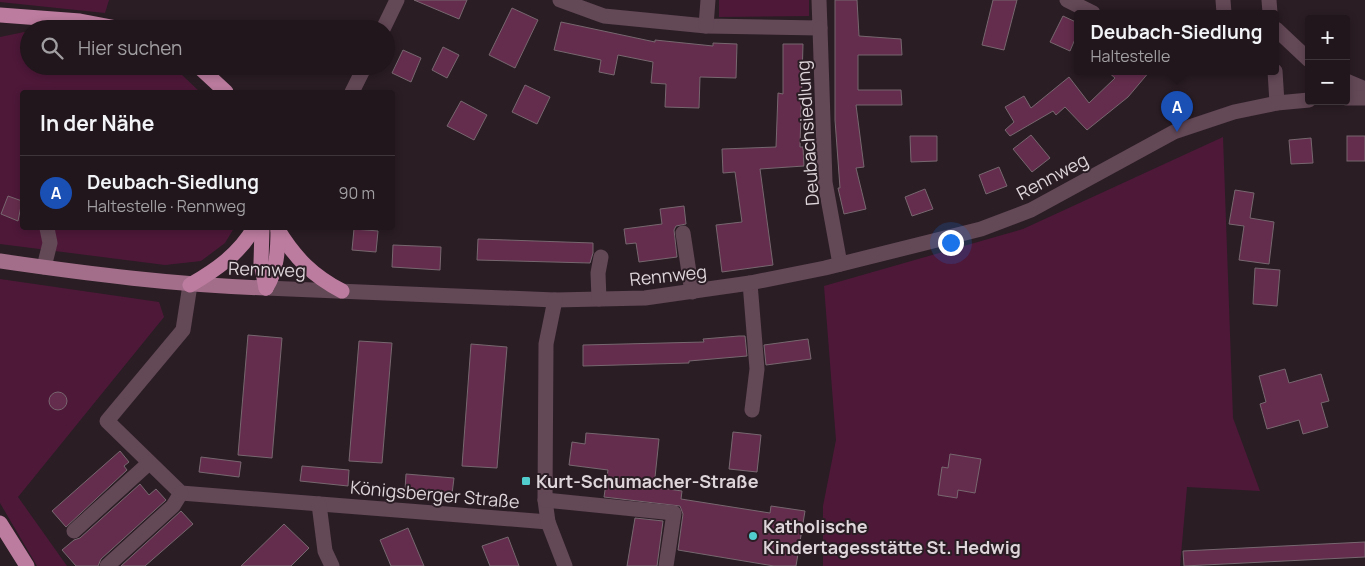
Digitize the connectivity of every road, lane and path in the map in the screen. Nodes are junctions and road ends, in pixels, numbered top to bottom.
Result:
1 (397, 0) edge
2 (560, 0) edge
3 (708, 0) edge
4 (819, 0) edge
5 (1067, 0) edge
6 (1087, 10) edge
7 (0, 17) edge
8 (66, 20) edge
9 (387, 20) edge
10 (706, 26) junction
11 (820, 28) junction
12 (1279, 32) edge
13 (1305, 56) edge
14 (208, 75) edge
15 (360, 75) edge
16 (1276, 75) edge
17 (1350, 83) edge
18 (1365, 89) edge
19 (224, 90) edge
20 (353, 90) edge
21 (1350, 98) edge
22 (1365, 98) edge
23 (1305, 100) edge
24 (1277, 103) junction
25 (48, 230) edge
26 (253, 230) edge
27 (262, 230) edge
28 (277, 230) edge
29 (278, 230) edge
30 (683, 233) dead end
31 (601, 257) dead end
32 (0, 261) edge
33 (840, 264) junction
34 (44, 267) junction
35 (750, 283) junction
36 (190, 285) junction
37 (266, 288) junction
38 (342, 290) junction
39 (692, 292) junction
40 (599, 299) junction
41 (555, 300) junction
42 (752, 410) dead end
43 (149, 463) junction
44 (181, 493) junction
45 (545, 500) junction
46 (319, 504) junction
47 (548, 522) junction
48 (0, 523) edge
49 (74, 531) dead end
50 (27, 566) edge
51 (107, 566) edge
52 (332, 566) edge
53 (565, 566) edge
54 (666, 566) edge

1 - 9 street
2 - 10 street
3 - 10 street
4 - 11 street, Deubachsiedlung
5 - 6 street
7 - 8 highway
10 - 11 street
11 - 33 street, Deubachsiedlung
12 - 13 street
14 - 19 highway
15 - 20 street
16 - 24 street
17 - 18 street
21 - 22 street
23 - 24 street, Rennweg
24 - 33 street, Rennweg
25 - 34 street
26 - 36 highway
27 - 37 highway
28 - 37 highway
29 - 38 highway
30 - 39 street
31 - 40 street
32 - 34 main road, Rennweg
33 - 35 street, Rennweg
34 - 36 main road, Rennweg
35 - 39 street, Rennweg
35 - 42 street
36 - 37 main road, Rennweg
36 - 43 street
37 - 38 street, Rennweg
38 - 41 street, Rennweg
39 - 40 street, Rennweg
40 - 41 street, Rennweg
41 - 45 street
43 - 44 street
43 - 49 street
44 - 46 street, Königsberger Straße
44 - 51 street
45 - 47 street
45 - 54 street
46 - 47 street, Königsberger Straße
46 - 52 street
47 - 53 street
48 - 50 highway

